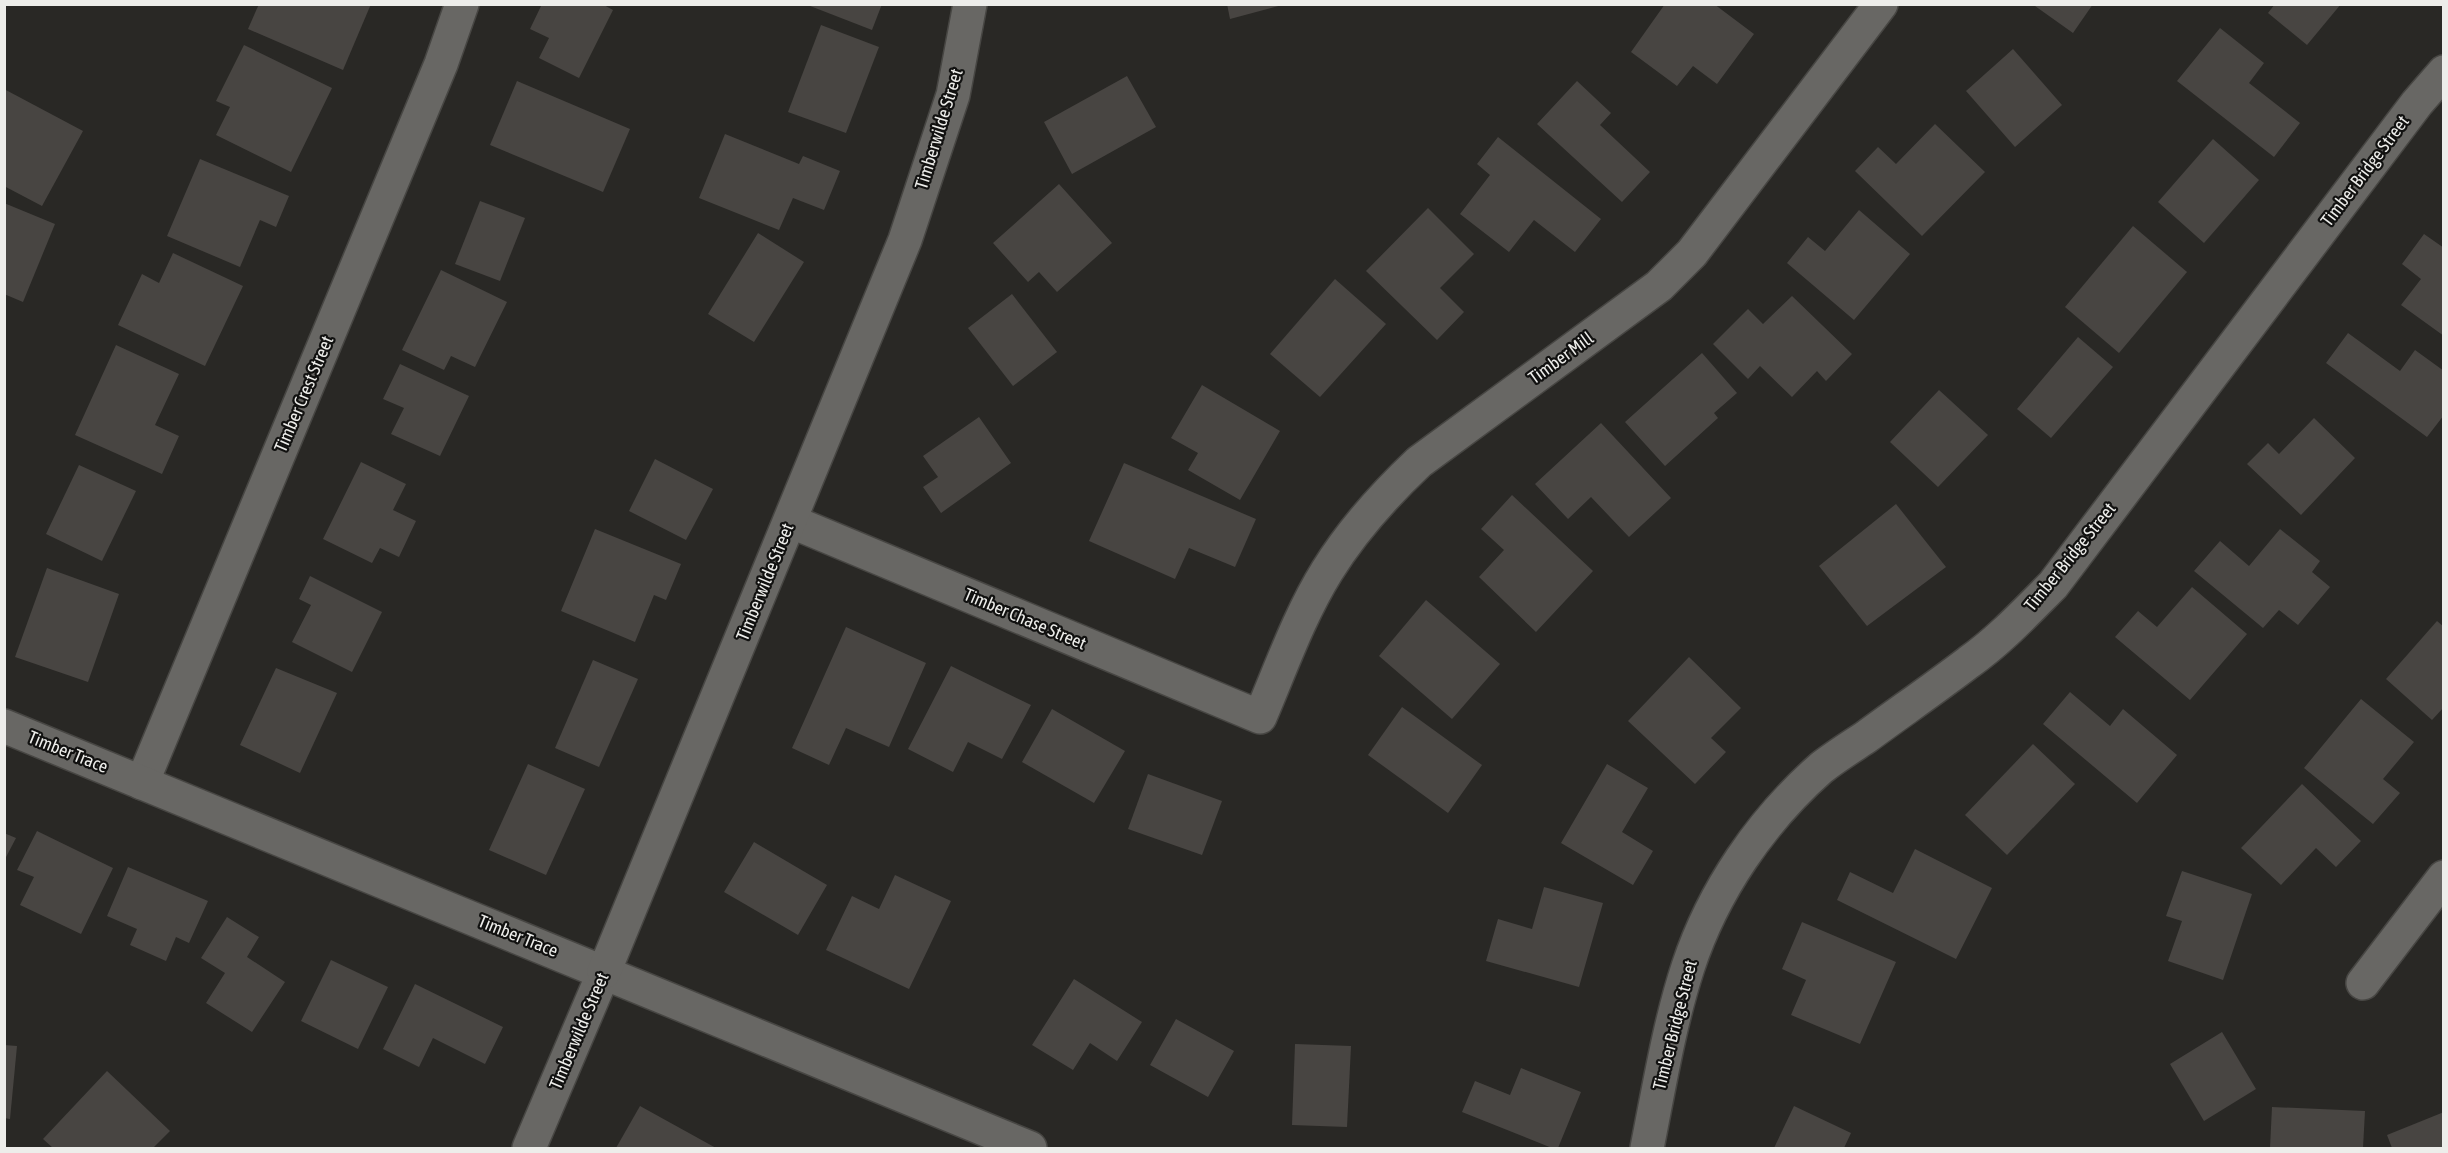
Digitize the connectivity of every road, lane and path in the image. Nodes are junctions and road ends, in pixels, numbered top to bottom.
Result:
1 (462, 4) edge
2 (970, 4) edge
3 (1881, 4) edge
4 (2444, 72) edge
5 (790, 521) junction
6 (1260, 717) joint
7 (4, 726) edge
8 (142, 783) junction
9 (2444, 878) edge
10 (604, 972) junction
11 (2363, 983) dead end
12 (529, 1149) edge
13 (1030, 1149) edge
14 (1647, 1149) edge

1 - 8 street, Timber Crest Street
2 - 5 street, Timberwilde Street
3 - 6 street, Timber Mill
4 - 14 street, Timber Bridge Street
5 - 6 street, Timber Chase Street
5 - 10 street, Timberwilde Street
7 - 8 street, Timber Trace
8 - 10 street, Timber Trace
9 - 11 street
10 - 12 street, Timberwilde Street
10 - 13 street, Timber Trace

